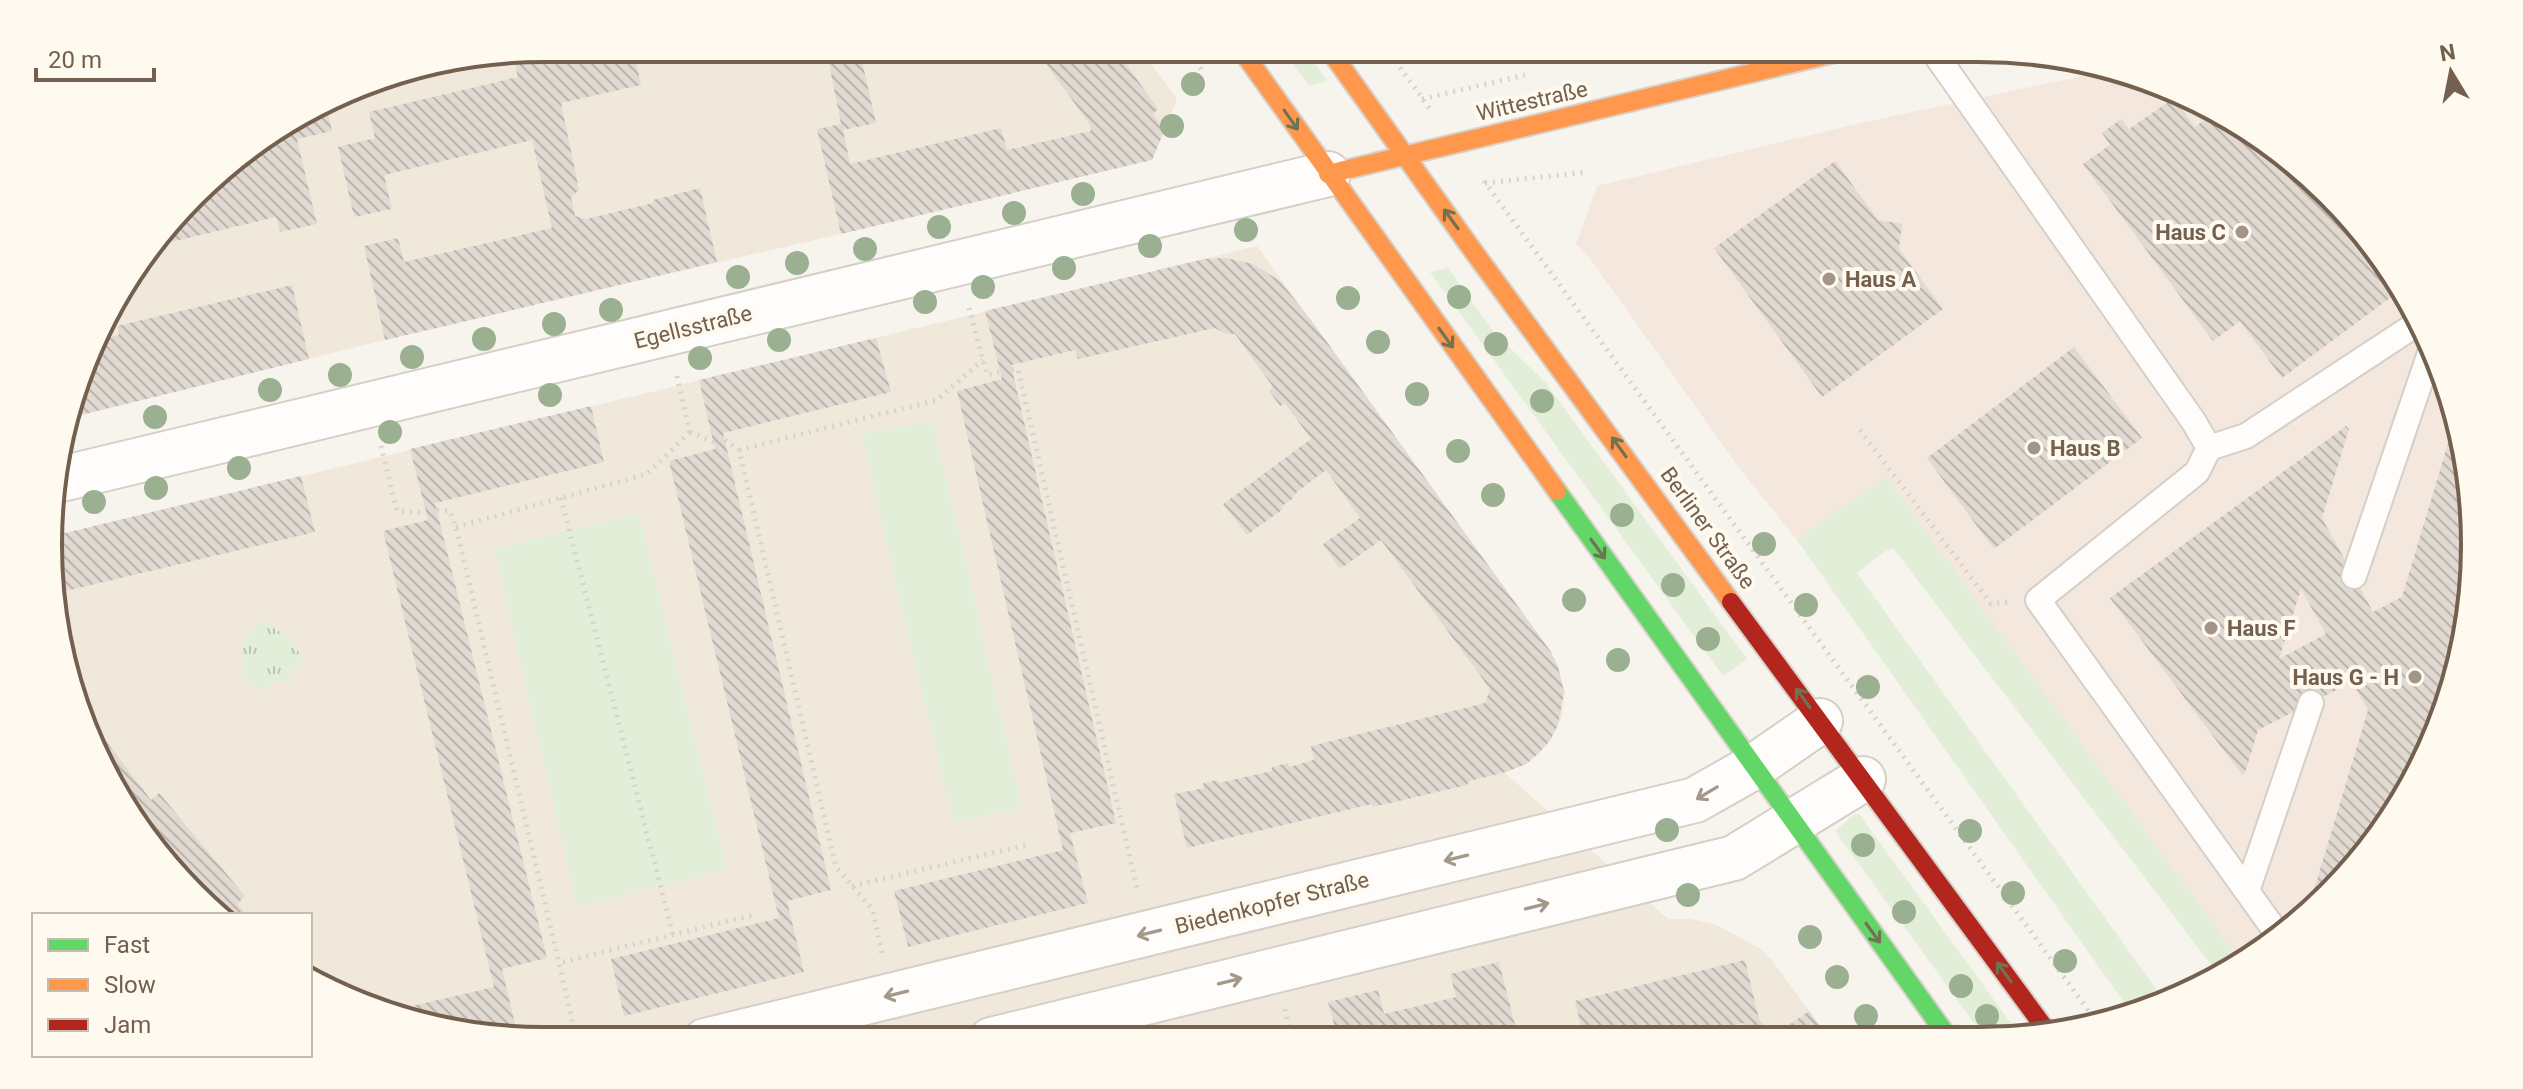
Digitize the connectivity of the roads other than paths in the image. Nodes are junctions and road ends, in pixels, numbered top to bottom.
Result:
1 (1250, 62) edge
2 (1338, 62) edge
3 (1797, 62) edge
4 (1942, 62) edge
5 (1405, 156) junction
6 (1328, 174) junction
7 (2410, 328) edge
8 (2426, 365) edge
9 (2209, 448) junction
10 (67, 478) edge
11 (2354, 576) dead end
12 (2311, 703) dead end
13 (1820, 721) junction
14 (1755, 766) junction
15 (1863, 779) junction
16 (1793, 821) junction
17 (2247, 891) junction
18 (2272, 927) edge
19 (2041, 1023) edge
20 (763, 1027) edge
21 (1044, 1027) edge
22 (1941, 1027) edge

1 -> 6 main road
2 - 5 main road, Berliner Straße
3 - 5 main road, Wittestraße
4 - 9 lane
5 - 6 main road, Wittestraße
13 -> 5 main road, Berliner Straße
6 - 10 street, Egellsstraße
6 -> 14 main road
7 - 9 lane
8 - 11 lane
9 - 17 lane
12 - 17 lane
13 - 14 street, Biedenkopfer Straße
13 - 15 main road, Berliner Straße
14 - 16 main road
14 -> 20 street, Biedenkopfer Straße
15 - 16 street
19 -> 15 main road, Berliner Straße
21 -> 16 street
16 -> 22 main road
17 - 18 lane

